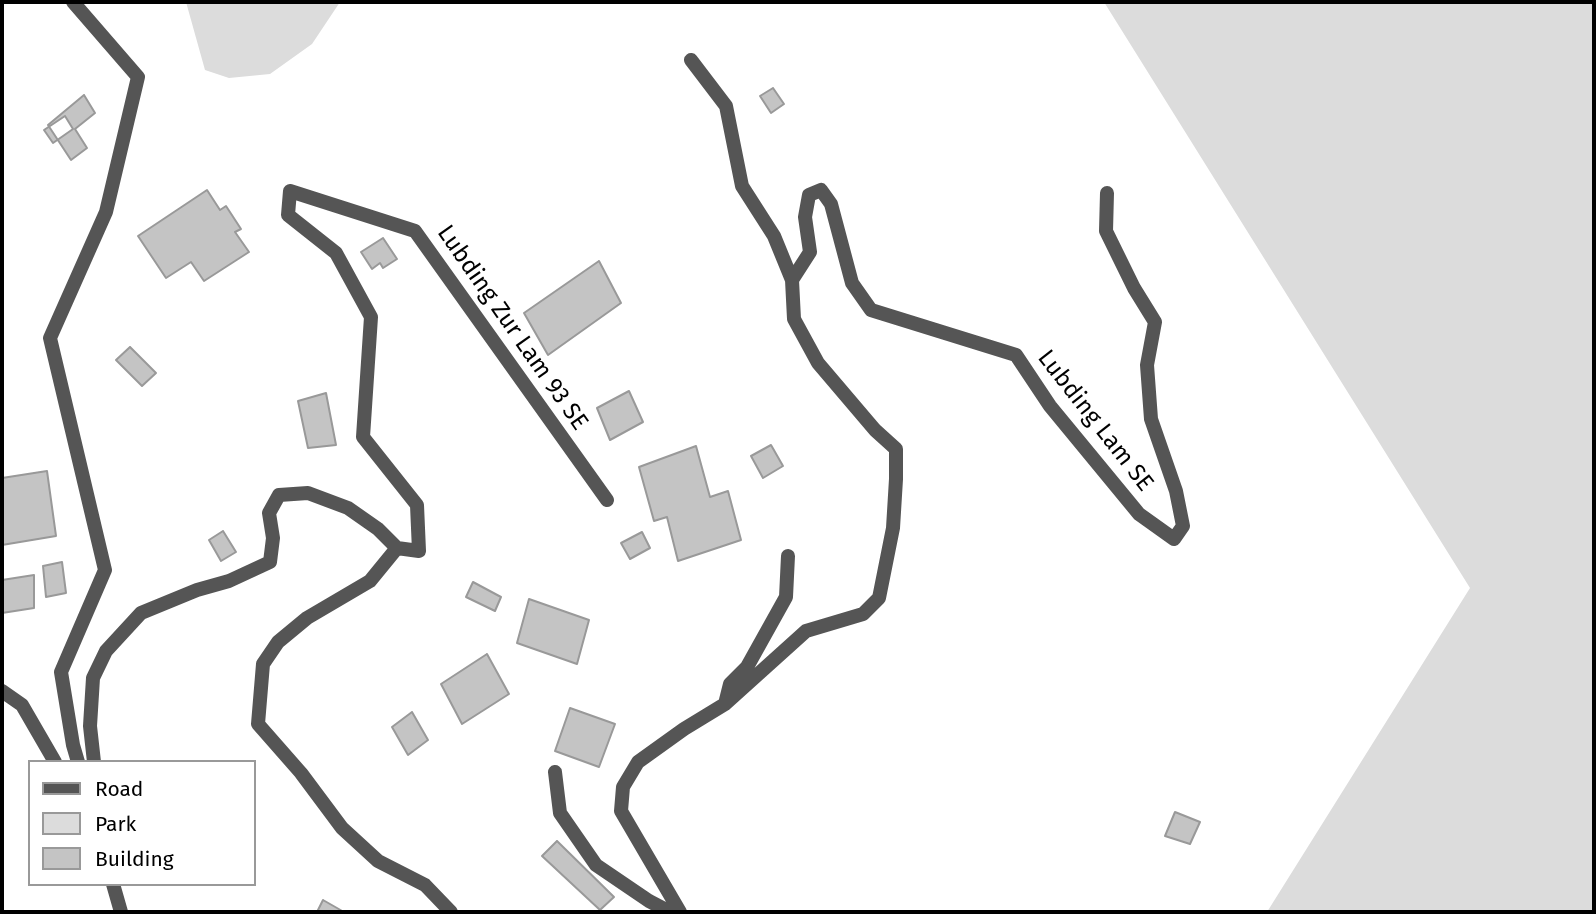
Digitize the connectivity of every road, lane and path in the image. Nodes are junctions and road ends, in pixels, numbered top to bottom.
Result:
1 (73, 2) edge
2 (691, 60) dead end
3 (1107, 192) dead end
4 (792, 280) junction
5 (607, 500) dead end
6 (397, 548) junction
7 (788, 556) dead end
8 (2, 691) edge
9 (725, 704) junction
10 (54, 760) edge
11 (77, 760) edge
12 (94, 760) edge
13 (555, 772) dead end
14 (114, 886) edge
15 (121, 912) edge
16 (451, 912) edge
17 (670, 912) edge
18 (680, 912) edge

1 - 11 street
2 - 4 street
3 - 4 street, Lubding Lam SE
4 - 9 street
5 - 6 street, Lubding Zur Lam 93 SE
6 - 12 street
6 - 16 street
7 - 9 street
8 - 10 street
9 - 18 street
13 - 17 street
14 - 15 street

